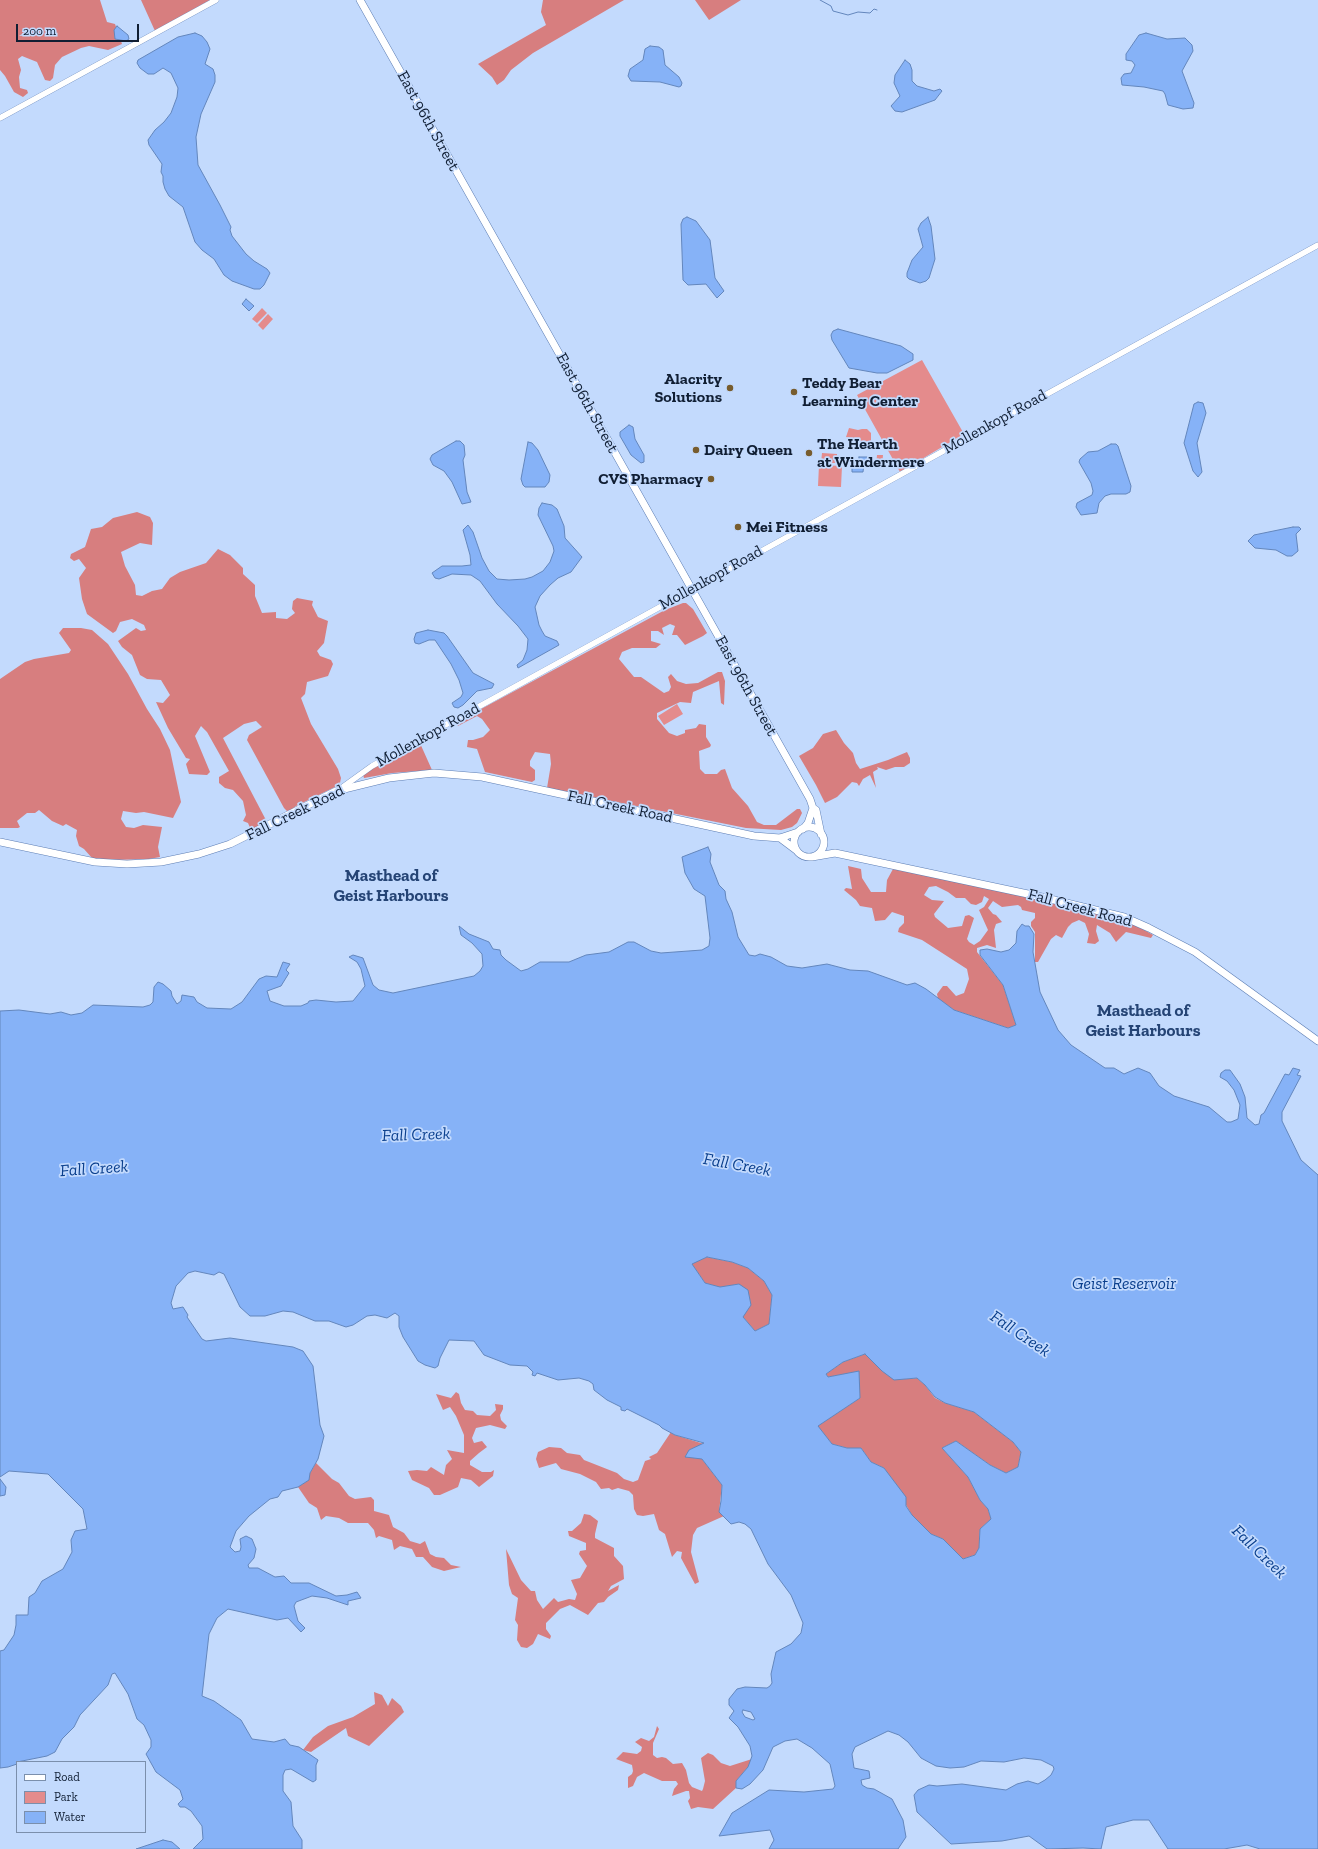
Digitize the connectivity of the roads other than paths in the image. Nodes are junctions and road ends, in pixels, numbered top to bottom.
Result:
1 (216, 0) edge
2 (360, 0) edge
3 (0, 118) edge
4 (1318, 245) edge
5 (691, 588) junction
6 (339, 790) junction
7 (813, 808) junction
8 (801, 831) junction
9 (822, 837) junction
10 (780, 838) junction
11 (0, 842) edge
12 (798, 852) junction
13 (835, 853) junction
14 (812, 857) junction
15 (1318, 1041) edge

1 - 3 street
2 - 5 main road, East 96th Street
4 - 5 street, Mollenkopf Road
5 - 6 street, Mollenkopf Road
5 - 7 main road, East 96th Street
6 - 10 main road, Fall Creek Road
6 - 11 main road, Fall Creek Road
7 - 8 main road
7 - 9 main road, East 96th Street
8 - 9 main road
8 - 10 main road, Fall Creek Road
8 - 12 main road
9 - 13 main road
9 - 14 main road
10 - 12 main road
12 - 14 main road
13 - 14 main road, Fall Creek Road
13 - 15 main road, Fall Creek Road

